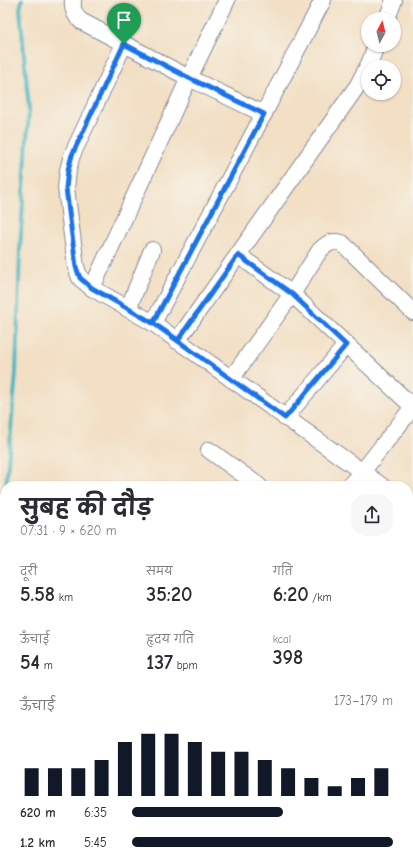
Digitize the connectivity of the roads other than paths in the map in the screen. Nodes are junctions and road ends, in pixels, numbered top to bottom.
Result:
1 (73, 0) edge
2 (227, 0) edge
3 (323, 0) edge
4 (394, 0) edge
5 (390, 12) edge
6 (124, 44) junction
7 (374, 52) edge
8 (189, 78) junction
9 (264, 114) junction
10 (152, 250) dead end
11 (238, 255) junction
12 (92, 288) junction
13 (292, 294) junction
14 (128, 309) junction
15 (413, 312) edge
16 (153, 323) junction
17 (178, 340) junction
18 (346, 345) junction
19 (231, 379) junction
20 (413, 407) edge
21 (285, 418) junction
22 (209, 450) dead end
23 (362, 472) junction
24 (253, 481) edge
25 (354, 481) edge
26 (375, 481) edge

1 - 6 street
2 - 8 street
3 - 9 street
4 - 5 street
6 - 8 street
6 - 12 street
7 - 11 street
8 - 9 street
8 - 12 street
9 - 16 street
10 - 14 street
11 - 13 street
11 - 17 street
12 - 14 street
13 - 15 street
13 - 18 street
13 - 19 street
14 - 16 street
16 - 17 street
17 - 19 street
18 - 20 street
18 - 21 street
19 - 21 street
20 - 23 street
21 - 23 street
22 - 24 street
23 - 25 street
23 - 26 street

